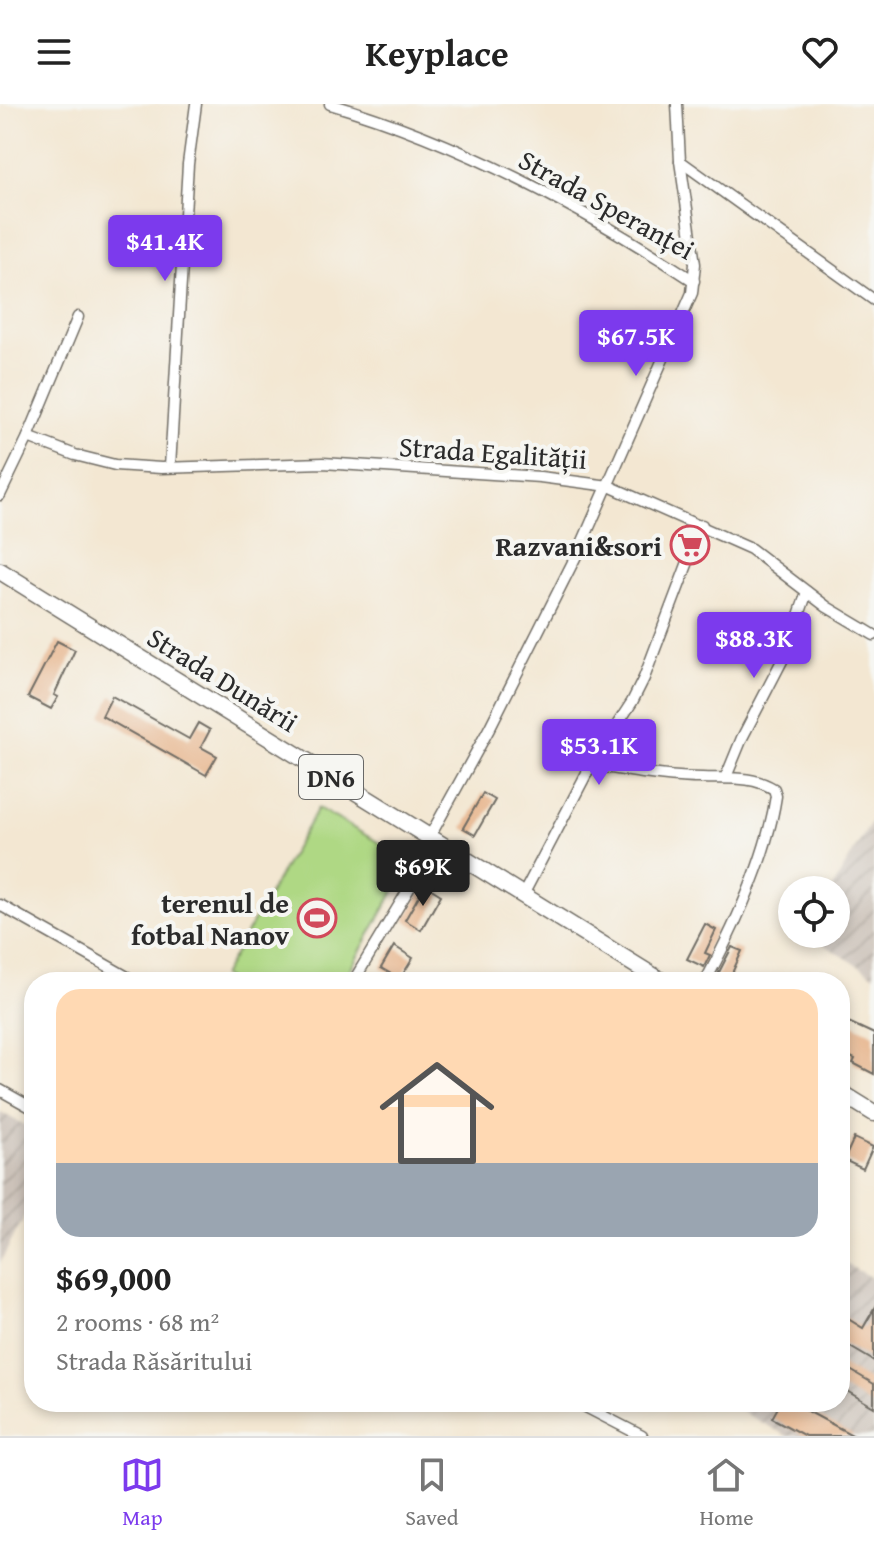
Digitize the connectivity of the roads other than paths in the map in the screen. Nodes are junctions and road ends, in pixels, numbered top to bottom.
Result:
1 (196, 104) edge
2 (330, 104) edge
3 (677, 104) edge
4 (680, 161) junction
5 (694, 281) junction
6 (874, 300) edge
7 (78, 317) dead end
8 (28, 437) junction
9 (170, 467) junction
10 (609, 486) junction
11 (0, 495) edge
12 (702, 525) junction
13 (0, 571) edge
14 (807, 592) junction
15 (874, 635) edge
16 (591, 765) junction
17 (726, 777) junction
18 (433, 840) junction
19 (523, 895) junction
20 (0, 905) edge
21 (118, 972) edge
22 (359, 972) edge
23 (633, 972) edge
24 (710, 972) edge
25 (0, 1090) edge
26 (850, 1098) edge
27 (24, 1103) edge
28 (874, 1113) edge
29 (595, 1412) edge
30 (642, 1436) edge

1 - 9 street
2 - 5 street, Strada Speranței
3 - 4 street, Strada Speranței
4 - 5 street, Strada Speranței
4 - 6 street
5 - 10 street
7 - 8 street
8 - 9 street, Strada Egalității
8 - 11 street
9 - 10 street, Strada Egalității
10 - 12 street
10 - 18 street, Strada Egalității
12 - 14 street
12 - 16 street
13 - 18 main road, Strada Dunării / DN6
14 - 15 street
14 - 17 street
16 - 17 street
16 - 19 street
17 - 24 street
18 - 19 main road, Strada Dunării / DN6
18 - 22 street, Strada Egalității
19 - 23 main road, Strada Dunării / DN6
20 - 21 street
25 - 27 street
26 - 28 main road
29 - 30 street

